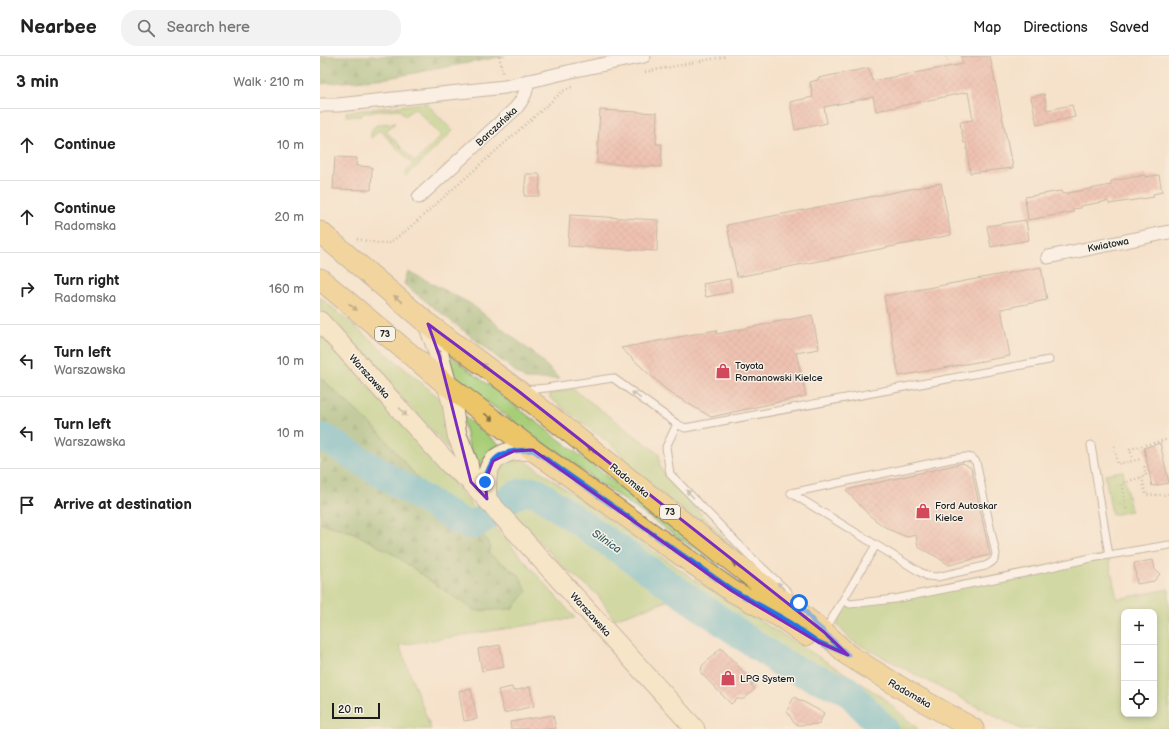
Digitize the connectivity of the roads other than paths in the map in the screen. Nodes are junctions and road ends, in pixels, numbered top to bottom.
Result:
1 (644, 56) edge
2 (527, 82) junction
3 (320, 106) edge
4 (419, 197) dead end
5 (320, 232) edge
6 (1169, 232) edge
7 (1048, 257) dead end
8 (320, 279) edge
9 (320, 321) edge
10 (428, 324) junction
11 (1049, 360) dead end
12 (447, 385) junction
13 (517, 390) junction
14 (677, 424) junction
15 (1091, 445) dead end
16 (533, 450) junction
17 (471, 482) junction
18 (487, 499) junction
19 (876, 545) junction
20 (1169, 545) edge
21 (1109, 555) junction
22 (843, 600) junction
23 (820, 629) junction
24 (848, 655) junction
25 (695, 729) edge
26 (973, 729) edge

1 - 2 street
2 - 3 street
2 - 4 street, Barczańska
10 -> 5 main road, 73
6 - 7 street, Kwiatowa
8 -> 12 main road, 73
9 -> 17 street, Warszawska
12 -> 10 street
13 -> 10 main road, Radomska / 73
11 - 14 lane
12 -> 16 main road, 73
12 - 17 street
14 -> 13 lane
23 -> 13 main road, Radomska / 73
23 -> 14 lane
15 - 21 lane
16 - 18 street
16 - 24 main road, Radomska / 73
17 - 18 street, Warszawska
18 - 25 street, Warszawska
19 - 19 lane
19 - 22 lane
20 - 21 lane
21 - 22 lane
22 - 23 lane
23 - 24 main road, Radomska / 73
24 - 26 main road, Radomska / 73

